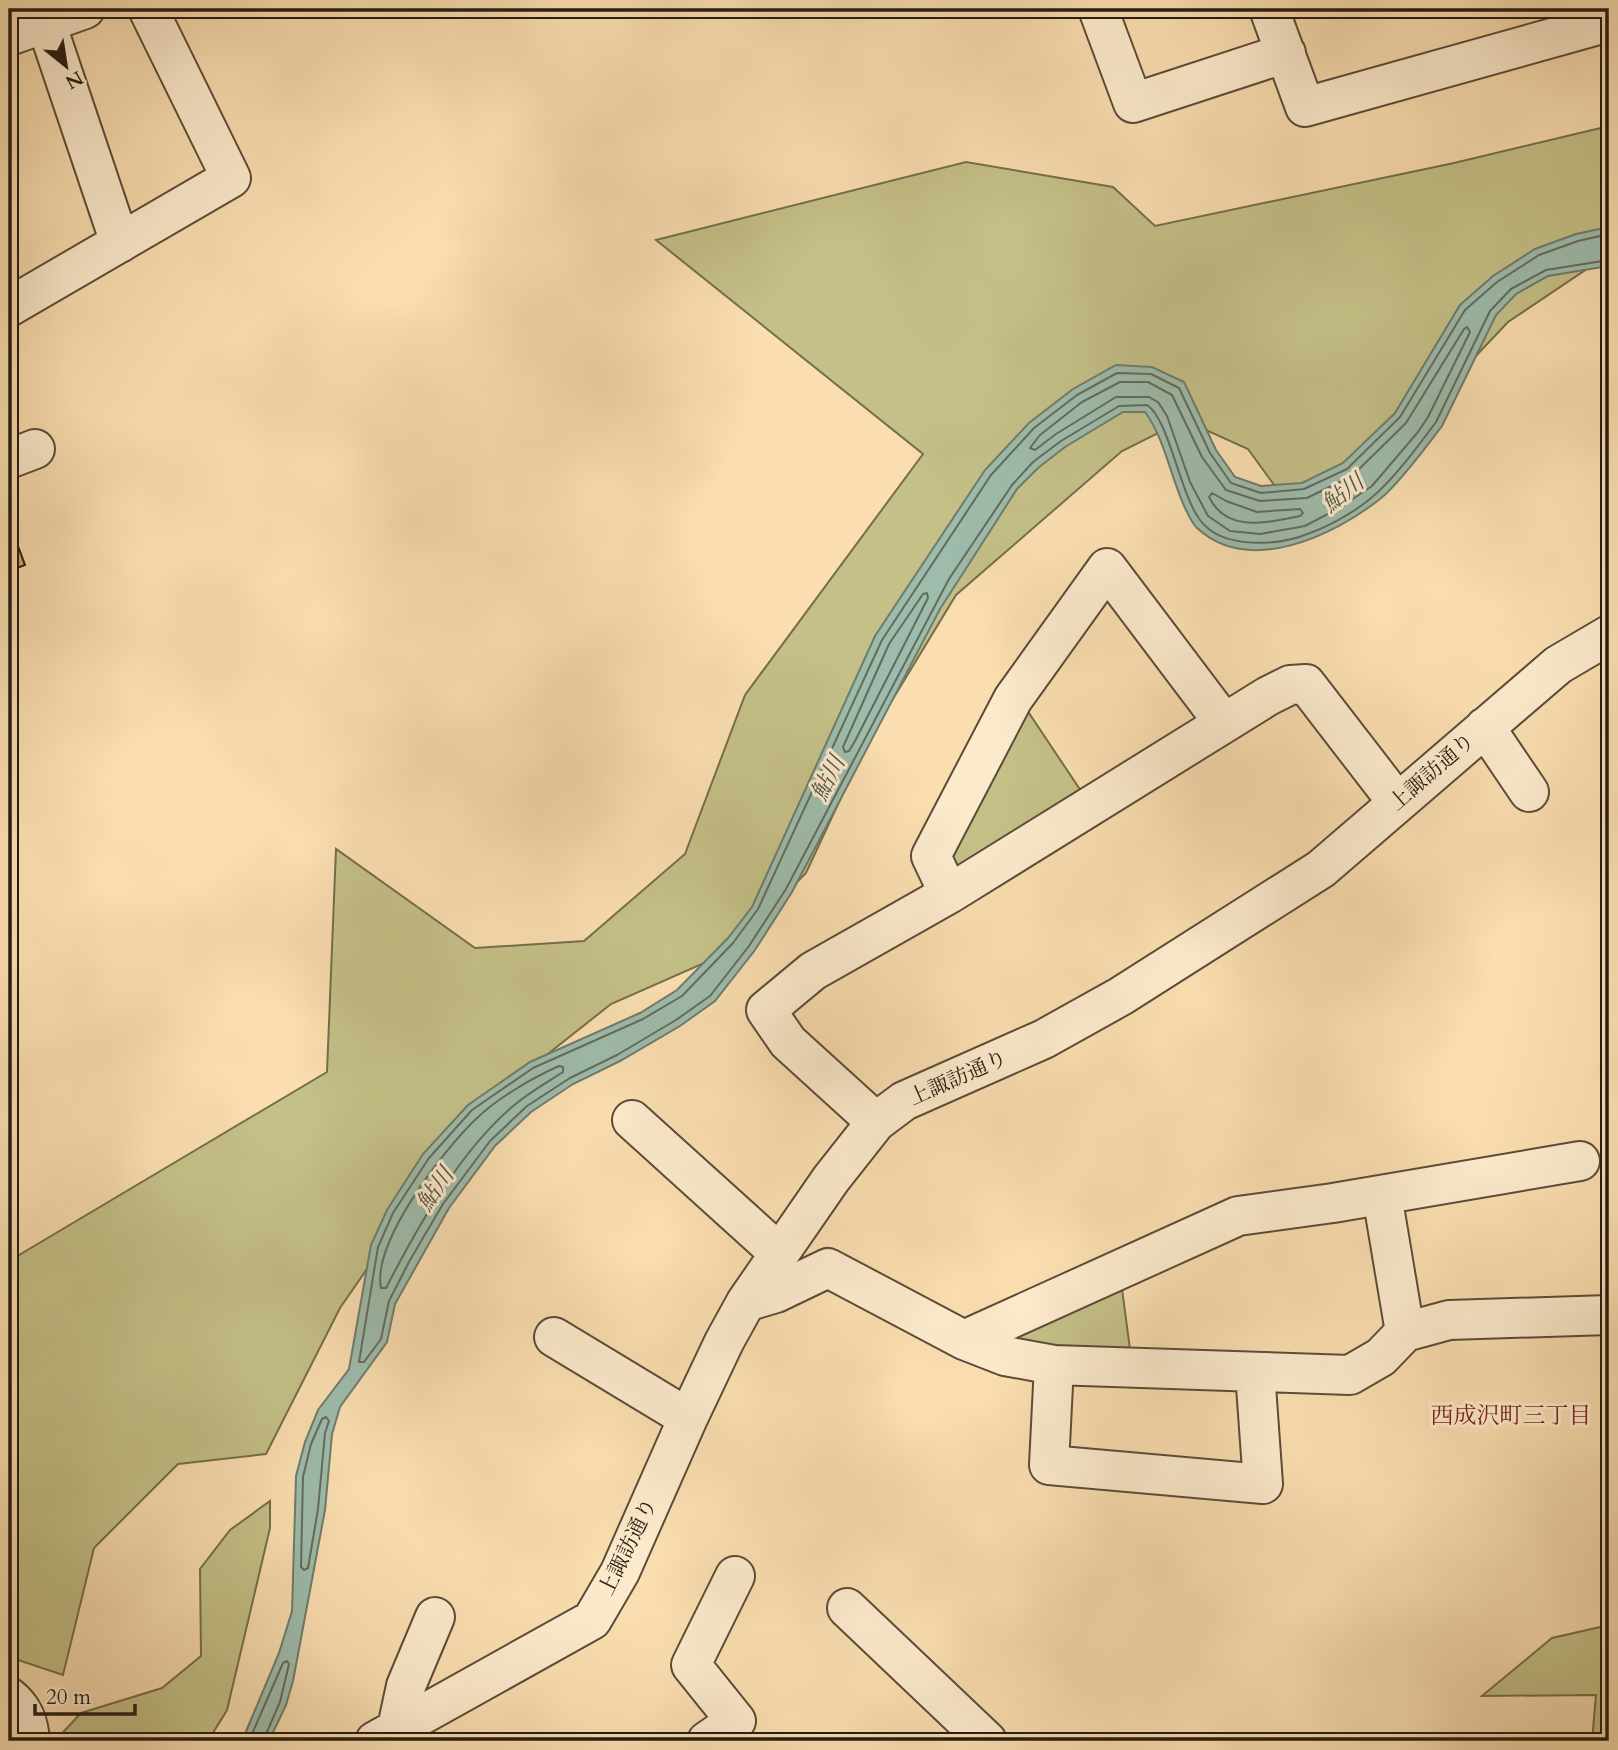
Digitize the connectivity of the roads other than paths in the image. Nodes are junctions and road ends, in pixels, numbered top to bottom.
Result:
1 (85, 9) edge
2 (148, 9) edge
3 (1098, 9) edge
4 (1269, 9) edge
5 (1607, 18) edge
6 (46, 23) junction
7 (9, 36) edge
8 (1286, 54) junction
9 (120, 243) junction
10 (9, 307) edge
11 (1609, 635) edge
12 (1224, 723) junction
13 (1485, 727) junction
14 (1529, 792) dead end
15 (1397, 802) junction
16 (949, 894) junction
17 (632, 1120) dead end
18 (876, 1122) junction
19 (1580, 1161) dead end
20 (1382, 1195) junction
21 (779, 1253) junction
22 (746, 1302) junction
23 (1609, 1315) edge
24 (1405, 1332) junction
25 (554, 1337) dead end
26 (964, 1340) junction
27 (1054, 1365) junction
28 (1255, 1372) junction
29 (688, 1418) junction
30 (735, 1576) dead end
31 (847, 1608) dead end
32 (435, 1617) dead end
33 (9, 1697) edge
34 (386, 1735) edge
35 (30, 1741) edge
36 (707, 1741) edge
37 (987, 1741) edge

1 - 6 street
2 - 9 street
3 - 8 street
4 - 8 street
5 - 8 street
6 - 7 street
6 - 9 street
9 - 10 street
11 - 13 street, 上諏訪通り
12 - 15 street
12 - 16 street
12 - 16 street
13 - 14 street
13 - 15 street, 上諏訪通り
15 - 18 street, 上諏訪通り
16 - 18 street
17 - 21 street
18 - 21 street, 上諏訪通り
19 - 20 street
20 - 24 street
20 - 26 street
21 - 22 street, 上諏訪通り
22 - 26 street
22 - 29 street, 上諏訪通り
23 - 24 street
24 - 28 street
25 - 29 street
26 - 27 street
27 - 28 street
27 - 28 street
29 - 34 street, 上諏訪通り
30 - 36 street
31 - 37 street
32 - 34 street
33 - 35 street

